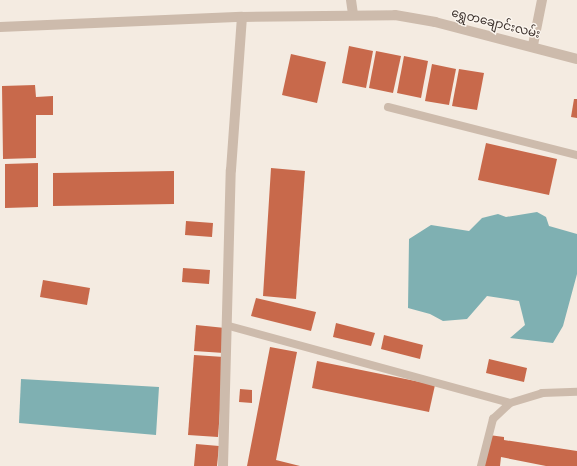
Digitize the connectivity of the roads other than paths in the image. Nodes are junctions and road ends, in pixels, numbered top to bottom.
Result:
1 (351, 0) edge
2 (542, 0) edge
3 (353, 14) junction
4 (242, 17) junction
5 (0, 27) edge
6 (533, 46) junction
7 (577, 59) edge
8 (388, 107) dead end
9 (577, 155) edge
10 (229, 326) junction
11 (577, 392) edge
12 (510, 403) junction
13 (223, 466) edge
14 (481, 466) edge

1 - 3 street
2 - 6 street
3 - 4 street, ရွှေတချောင်းလမ်း
3 - 6 street, ရွှေတချောင်းလမ်း
4 - 5 street, ရွှေတချောင်းလမ်း
4 - 10 street
6 - 7 street, ရွှေတချောင်းလမ်း
8 - 9 lane
10 - 12 lane
10 - 13 street
11 - 12 lane
12 - 14 lane

